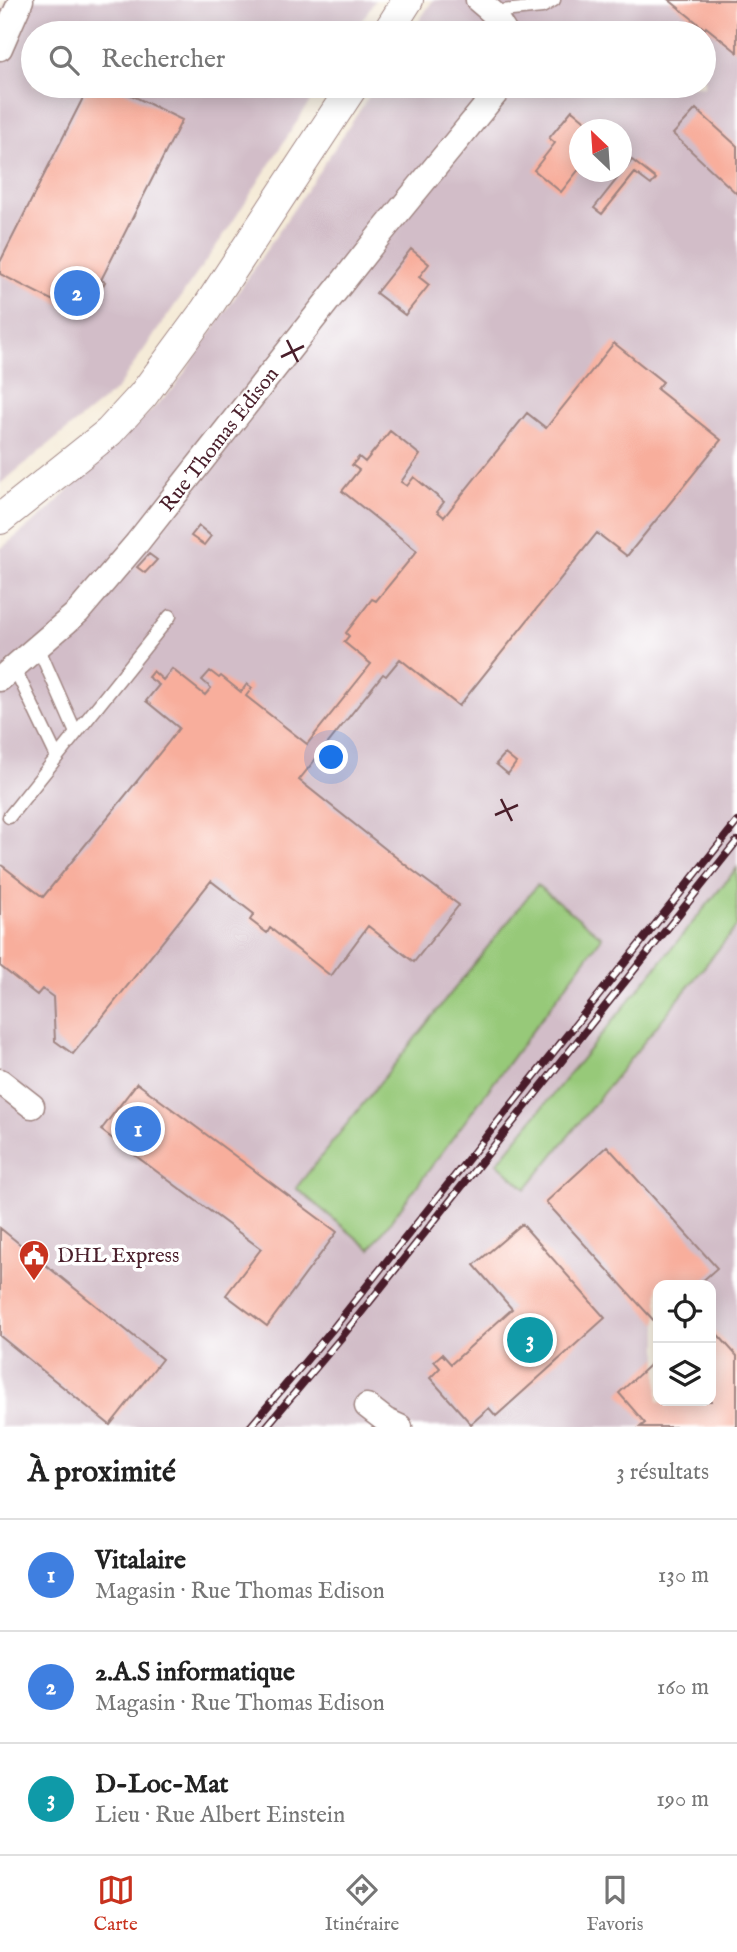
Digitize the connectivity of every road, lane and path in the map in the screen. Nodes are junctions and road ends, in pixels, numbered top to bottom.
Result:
1 (21, 0) edge
2 (408, 0) edge
3 (554, 0) edge
4 (485, 6) edge
5 (395, 21) edge
6 (496, 21) edge
7 (0, 48) edge
8 (345, 98) edge
9 (492, 98) edge
10 (0, 519) edge
11 (170, 616) dead end
12 (38, 647) junction
13 (7, 673) edge
14 (76, 733) junction
15 (57, 757) junction
16 (9, 817) dead end
17 (0, 1081) edge
18 (32, 1106) dead end
19 (367, 1406) dead end
20 (400, 1427) edge

1 - 7 street
2 - 5 street
3 - 4 lane
4 - 6 street
8 - 10 street
9 - 12 street, Rue Thomas Edison
11 - 14 lane
12 - 13 street, Rue Thomas Edison
12 - 14 lane
13 - 15 lane
14 - 15 lane
15 - 16 lane
17 - 18 street
19 - 20 street

